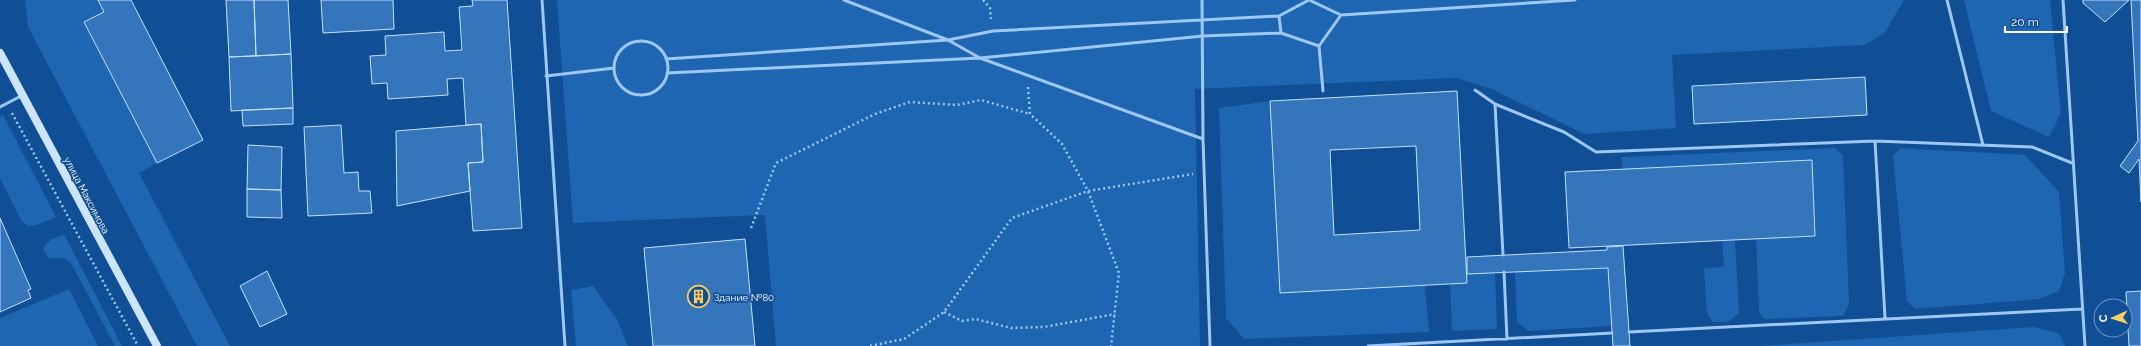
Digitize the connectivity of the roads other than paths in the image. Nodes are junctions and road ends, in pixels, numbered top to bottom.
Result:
1 (542, 0) edge
2 (844, 0) edge
3 (1202, 0) edge
4 (1576, 0) edge
5 (1947, 0) edge
6 (2063, 0) edge
7 (1341, 15) junction
8 (1279, 16) junction
9 (1204, 19) junction
10 (1281, 33) junction
11 (1203, 36) junction
12 (948, 40) junction
13 (1319, 46) junction
14 (0, 53) edge
15 (980, 58) junction
16 (666, 59) junction
17 (614, 68) junction
18 (667, 74) junction
19 (546, 76) junction
20 (1475, 90) dead end
21 (1323, 91) dead end
22 (22, 95) junction
23 (1495, 104) junction
24 (0, 107) edge
25 (1203, 139) junction
26 (1875, 141) junction
27 (1983, 145) junction
28 (2072, 163) junction
29 (1503, 255) dead end
30 (1504, 272) dead end
31 (2082, 309) junction
32 (1885, 318) junction
33 (1629, 332) dead end
34 (1612, 333) dead end
35 (1507, 339) junction
36 (157, 346) edge
37 (565, 346) edge
38 (1210, 346) edge
39 (1368, 346) edge
40 (2085, 346) edge

1 - 19 lane
2 - 12 lane
3 - 9 lane
4 - 7 lane
5 - 27 lane
6 - 28 lane
7 - 8 lane
7 - 13 lane
8 - 9 lane
8 - 10 lane
9 - 11 lane
9 - 12 lane
10 - 11 lane
10 - 13 lane
11 - 15 lane
11 - 25 lane
12 - 15 lane
12 - 16 lane
13 - 21 lane
14 - 22 street, улица Максимова
15 - 18 lane
15 - 25 lane
16 - 17 lane
16 - 18 lane
17 - 18 lane
17 - 19 lane
19 - 37 lane
20 - 23 lane
22 - 24 lane
22 - 36 street, улица Максимова
23 - 26 lane
23 - 29 lane
25 - 38 lane
26 - 27 lane
26 - 32 lane
27 - 28 lane
28 - 31 lane
30 - 35 lane
31 - 32 lane
31 - 40 lane
32 - 33 lane
34 - 35 lane
35 - 39 lane

